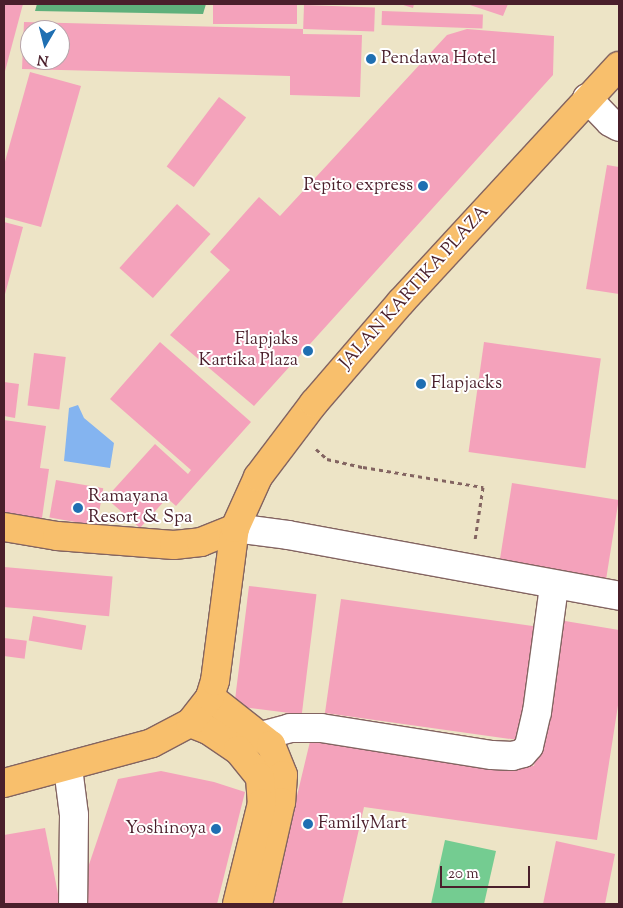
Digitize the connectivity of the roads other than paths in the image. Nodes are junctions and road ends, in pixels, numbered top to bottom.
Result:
1 (619, 66) edge
2 (587, 98) junction
3 (619, 127) edge
4 (4, 527) edge
5 (235, 528) junction
6 (554, 586) junction
7 (619, 596) edge
8 (210, 697) junction
9 (190, 723) junction
10 (261, 736) junction
11 (68, 768) junction
12 (4, 783) edge
13 (72, 904) edge
14 (237, 904) edge
15 (258, 904) edge

1 - 2 main road, JALAN KARTIKA PLAZA
2 - 3 lane
2 - 5 main road, JALAN KARTIKA PLAZA
4 - 5 main road
5 - 6 lane
5 - 8 main road, JALAN KARTIKA PLAZA
6 - 7 lane
6 - 10 lane
8 - 9 main road
8 - 10 main road
9 - 11 main road
9 - 14 main road
10 - 15 main road
11 - 12 main road
11 - 13 lane

